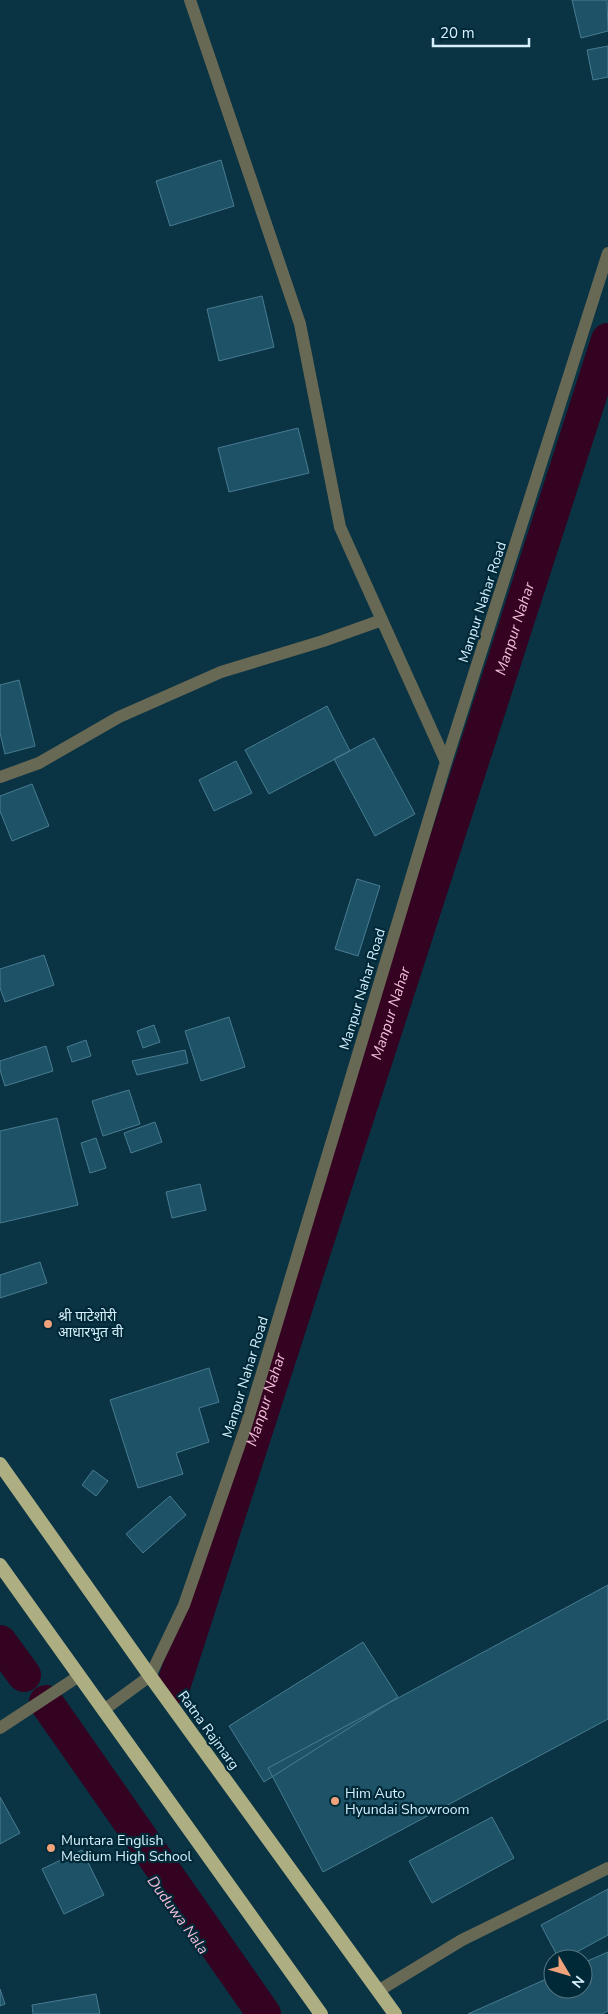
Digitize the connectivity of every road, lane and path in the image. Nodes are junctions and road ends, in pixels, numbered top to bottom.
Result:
1 (190, 0) edge
2 (608, 253) edge
3 (382, 620) junction
4 (446, 762) junction
5 (0, 777) edge
6 (0, 1464) edge
7 (0, 1565) edge
8 (79, 1676) junction
9 (150, 1676) junction
10 (105, 1709) junction
11 (0, 1728) edge
12 (608, 1868) edge
13 (378, 1991) junction
14 (321, 2014) edge
15 (394, 2014) edge

1 - 3 street
2 - 4 street, Manpur Nahar Road
3 - 4 street
3 - 5 street
4 - 9 street, Manpur Nahar Road
6 - 9 highway, Ratna Rajmarg
7 - 8 highway
8 - 10 highway
8 - 11 street
9 - 10 street, Manpur Nahar Road
9 - 13 highway, Ratna Rajmarg
10 - 14 highway
12 - 13 street
13 - 15 highway, Ratna Rajmarg

